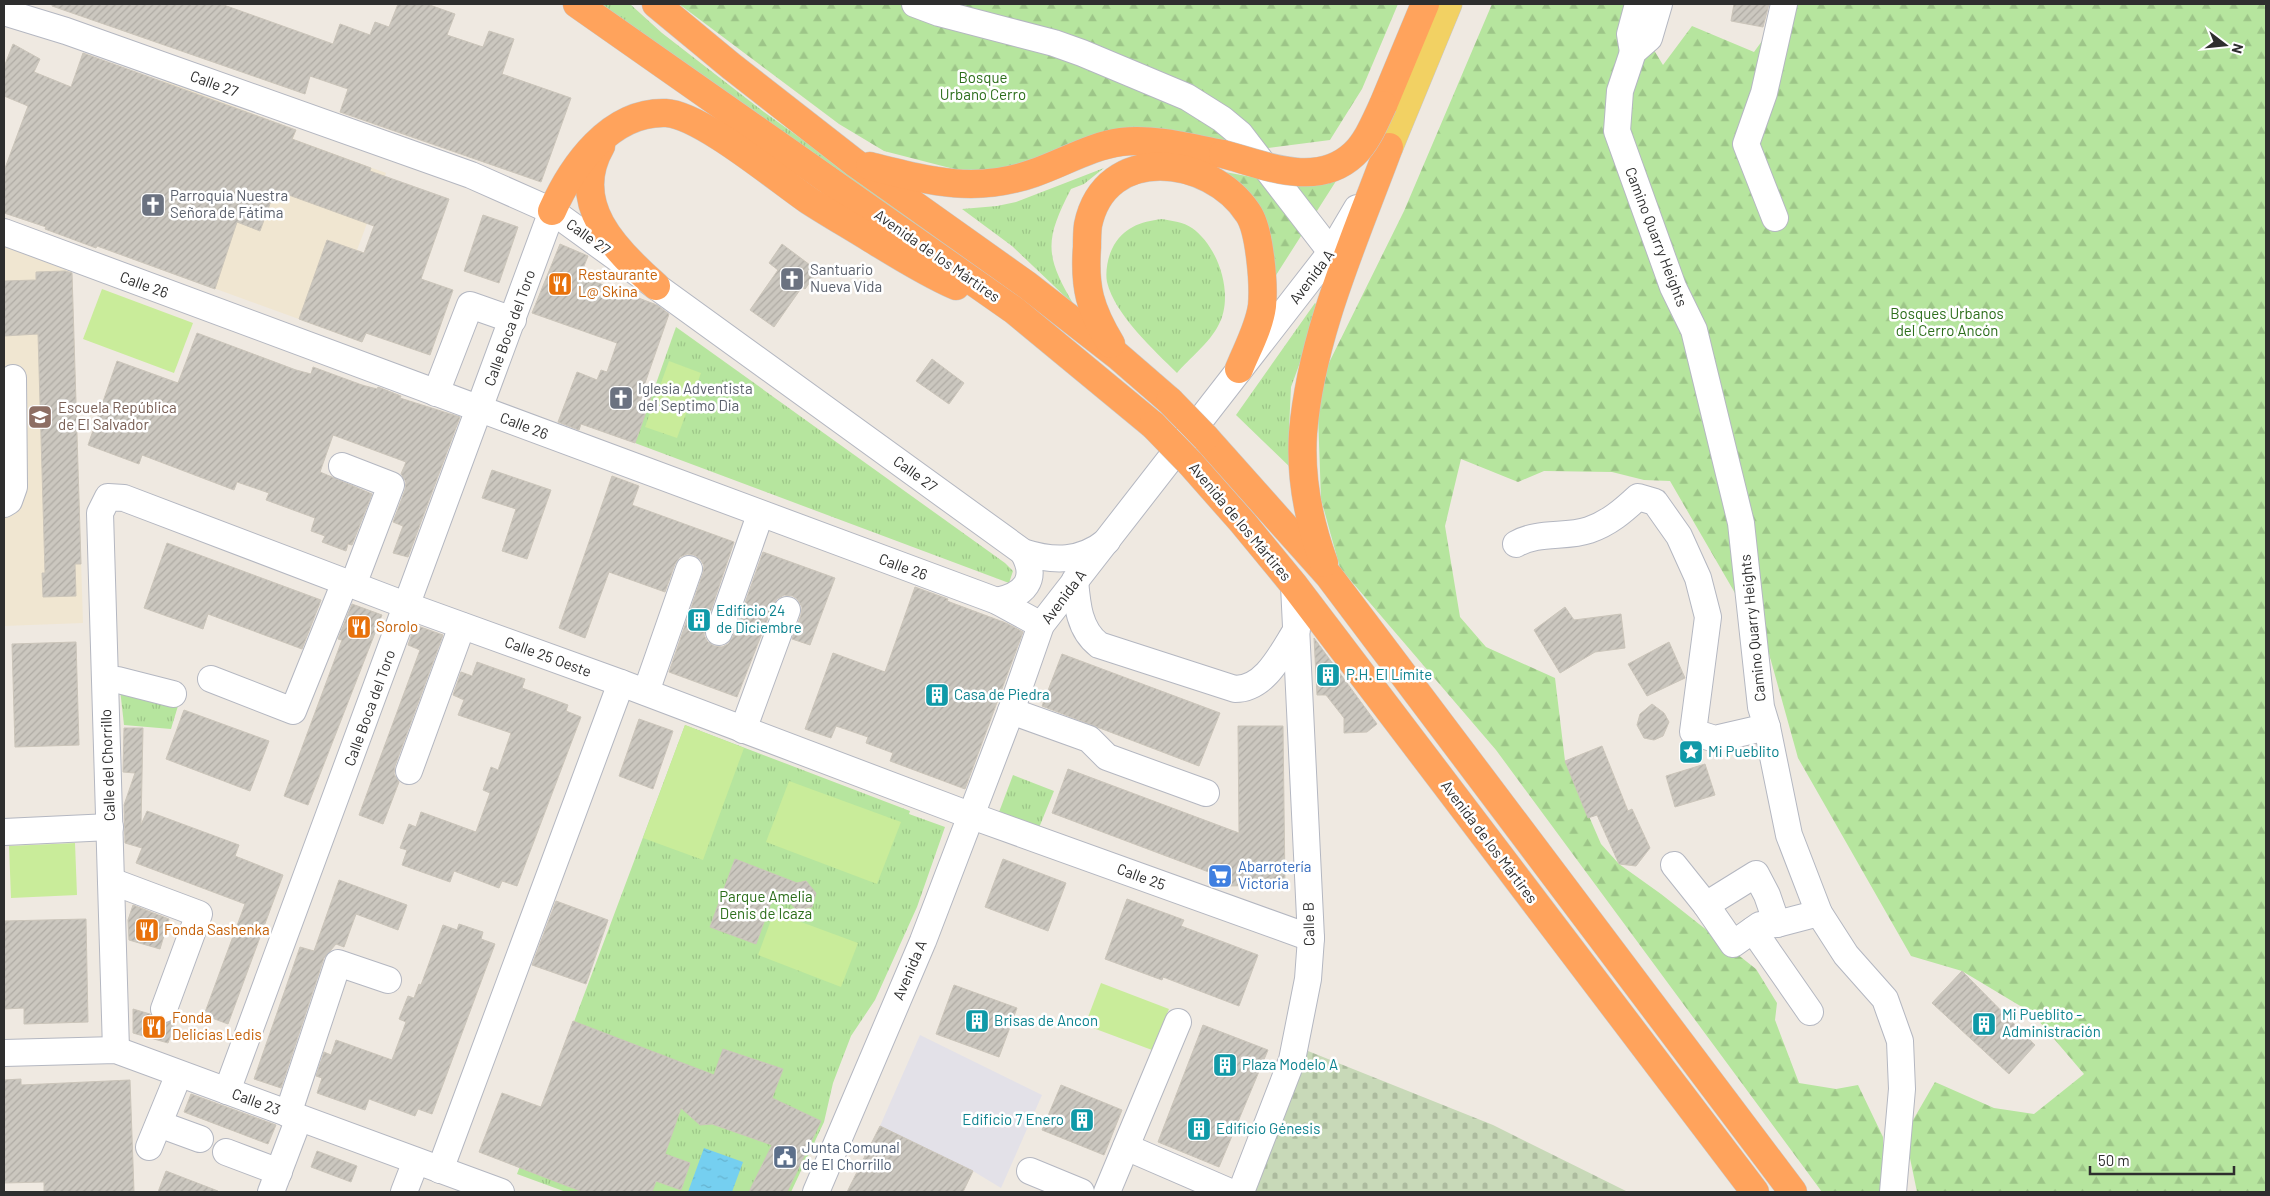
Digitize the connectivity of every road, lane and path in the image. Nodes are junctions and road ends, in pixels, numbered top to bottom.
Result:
1 (49, 4) edge
2 (577, 4) edge
3 (656, 4) edge
4 (915, 4) edge
5 (1425, 4) edge
6 (1448, 4) edge
7 (1638, 4) edge
8 (1659, 4) edge
9 (1784, 4) edge
10 (4, 12) edge
11 (66, 31) junction
12 (1634, 52) junction
13 (614, 131) junction
14 (1389, 147) junction
15 (854, 162) junction
16 (552, 211) junction
17 (1775, 218) dead end
18 (4, 232) edge
19 (1331, 252) junction
20 (656, 286) junction
21 (1015, 310) junction
22 (513, 320) junction
23 (1118, 356) junction
24 (1239, 370) junction
25 (13, 378) dead end
26 (436, 393) junction
27 (480, 409) junction
28 (342, 466) dead end
29 (124, 498) joint
30 (4, 504) edge
31 (760, 515) junction
32 (1107, 541) junction
33 (1516, 544) dead end
34 (1023, 552) junction
35 (690, 569) dead end
36 (1329, 576) junction
37 (1075, 580) junction
38 (349, 584) junction
39 (1294, 585) junction
40 (997, 601) junction
41 (408, 606) junction
42 (787, 610) dead end
43 (1041, 625) junction
44 (462, 626) junction
45 (1297, 629) junction
46 (719, 632) dead end
47 (211, 679) dead end
48 (118, 680) dead end
49 (621, 683) junction
50 (646, 692) junction
51 (173, 694) dead end
52 (1011, 711) junction
53 (1767, 727) junction
54 (743, 730) junction
55 (409, 771) dead end
56 (1206, 793) dead end
57 (972, 816) junction
58 (110, 827) junction
59 (4, 832) edge
60 (1674, 865) dead end
61 (111, 882) junction
62 (1706, 905) junction
63 (1819, 913) junction
64 (1765, 927) junction
65 (1311, 938) junction
66 (388, 980) dead end
67 (164, 1009) dead end
68 (1810, 1012) dead end
69 (1178, 1022) dead end
70 (116, 1050) junction
71 (4, 1053) edge
72 (179, 1074) junction
73 (227, 1091) junction
74 (294, 1116) junction
75 (200, 1139) dead end
76 (1126, 1147) junction
77 (226, 1152) dead end
78 (416, 1161) junction
79 (440, 1170) junction
80 (1030, 1171) dead end
81 (275, 1182) edge
82 (404, 1192) edge
83 (501, 1192) edge
84 (816, 1192) edge
85 (1081, 1192) edge
86 (1107, 1192) edge
87 (1230, 1192) edge
88 (1241, 1192) edge
89 (1755, 1192) edge
90 (1793, 1192) edge
91 (1893, 1192) edge

1 - 11 street
2 - 21 highway, Avenida de los Mártires
3 - 15 highway, Avenida de los Mártires
4 - 19 street
5 - 15 highway, bridge
6 - 14 main road
7 - 12 street, Camino Quarry Heights
8 - 12 street, Camino Quarry Heights
9 - 17 street
10 - 11 street, Calle 27
11 - 16 street, Calle 27
12 - 53 street, Camino Quarry Heights
13 - 16 highway
13 - 20 highway
13 - 21 highway
14 - 19 street, Avenida A
14 - 36 highway
15 - 23 highway, Avenida de los Mártires
16 - 20 street, Calle 27
16 - 22 street, Calle Boca del Toro
18 - 26 street, Calle 26
19 - 24 street, Avenida A
20 - 34 street, Calle 27
21 - 39 highway, Avenida de los Mártires, bridge
22 - 26 street
22 - 27 street, Calle Boca del Toro
23 - 24 highway
23 - 36 highway, Avenida de los Mártires, bridge
24 - 32 street, Avenida A
25 - 30 street
26 - 27 street, Calle 26
27 - 31 street, Calle 26
27 - 41 street, Calle Boca del Toro
28 - 38 street
29 - 38 street, Calle 25 Oeste
29 - 58 street, Calle del Chorrillo
31 - 40 street, Calle 26
31 - 46 street
32 - 34 street, Calle 27
32 - 37 street, Avenida A
33 - 53 street
34 - 40 street
35 - 50 street
36 - 90 highway, Avenida de los Mártires
37 - 43 street, Avenida A
37 - 45 street
38 - 41 street, Calle 25 Oeste
38 - 47 street
39 - 45 street, Calle B
39 - 89 highway, Avenida de los Mártires
40 - 43 street, Calle 26
41 - 44 street, Calle 25 Oeste
41 - 73 street, Calle Boca del Toro
42 - 54 street
43 - 52 street, Avenida A
44 - 49 street, Calle 25 Oeste
44 - 55 street
45 - 65 street, Calle B
48 - 51 street
49 - 50 street, Calle 25 Oeste
49 - 79 street
50 - 54 street, Calle 25 Oeste
52 - 56 street
52 - 57 street, Avenida A
53 - 63 street, Camino Quarry Heights
54 - 57 street, Calle 25 Oeste
57 - 65 street, Calle 25
57 - 84 street, Avenida A
58 - 59 street
58 - 61 street, Calle del Chorrillo
60 - 62 street
61 - 67 street
61 - 70 street, Calle del Chorrillo
62 - 64 street
62 - 64 street
63 - 64 street
63 - 91 street, Camino Quarry Heights
64 - 68 street
65 - 88 street, Calle B
66 - 74 street
69 - 76 street
70 - 71 street, Calle 23
70 - 72 street, Calle 23
72 - 73 street, Calle 23
72 - 75 street
73 - 74 street, Calle 23
74 - 78 street, Calle 23
74 - 81 street
76 - 86 street
76 - 87 street
77 - 81 street
78 - 79 street, Calle 23
78 - 82 street
79 - 83 street, Calle 23
80 - 85 street

